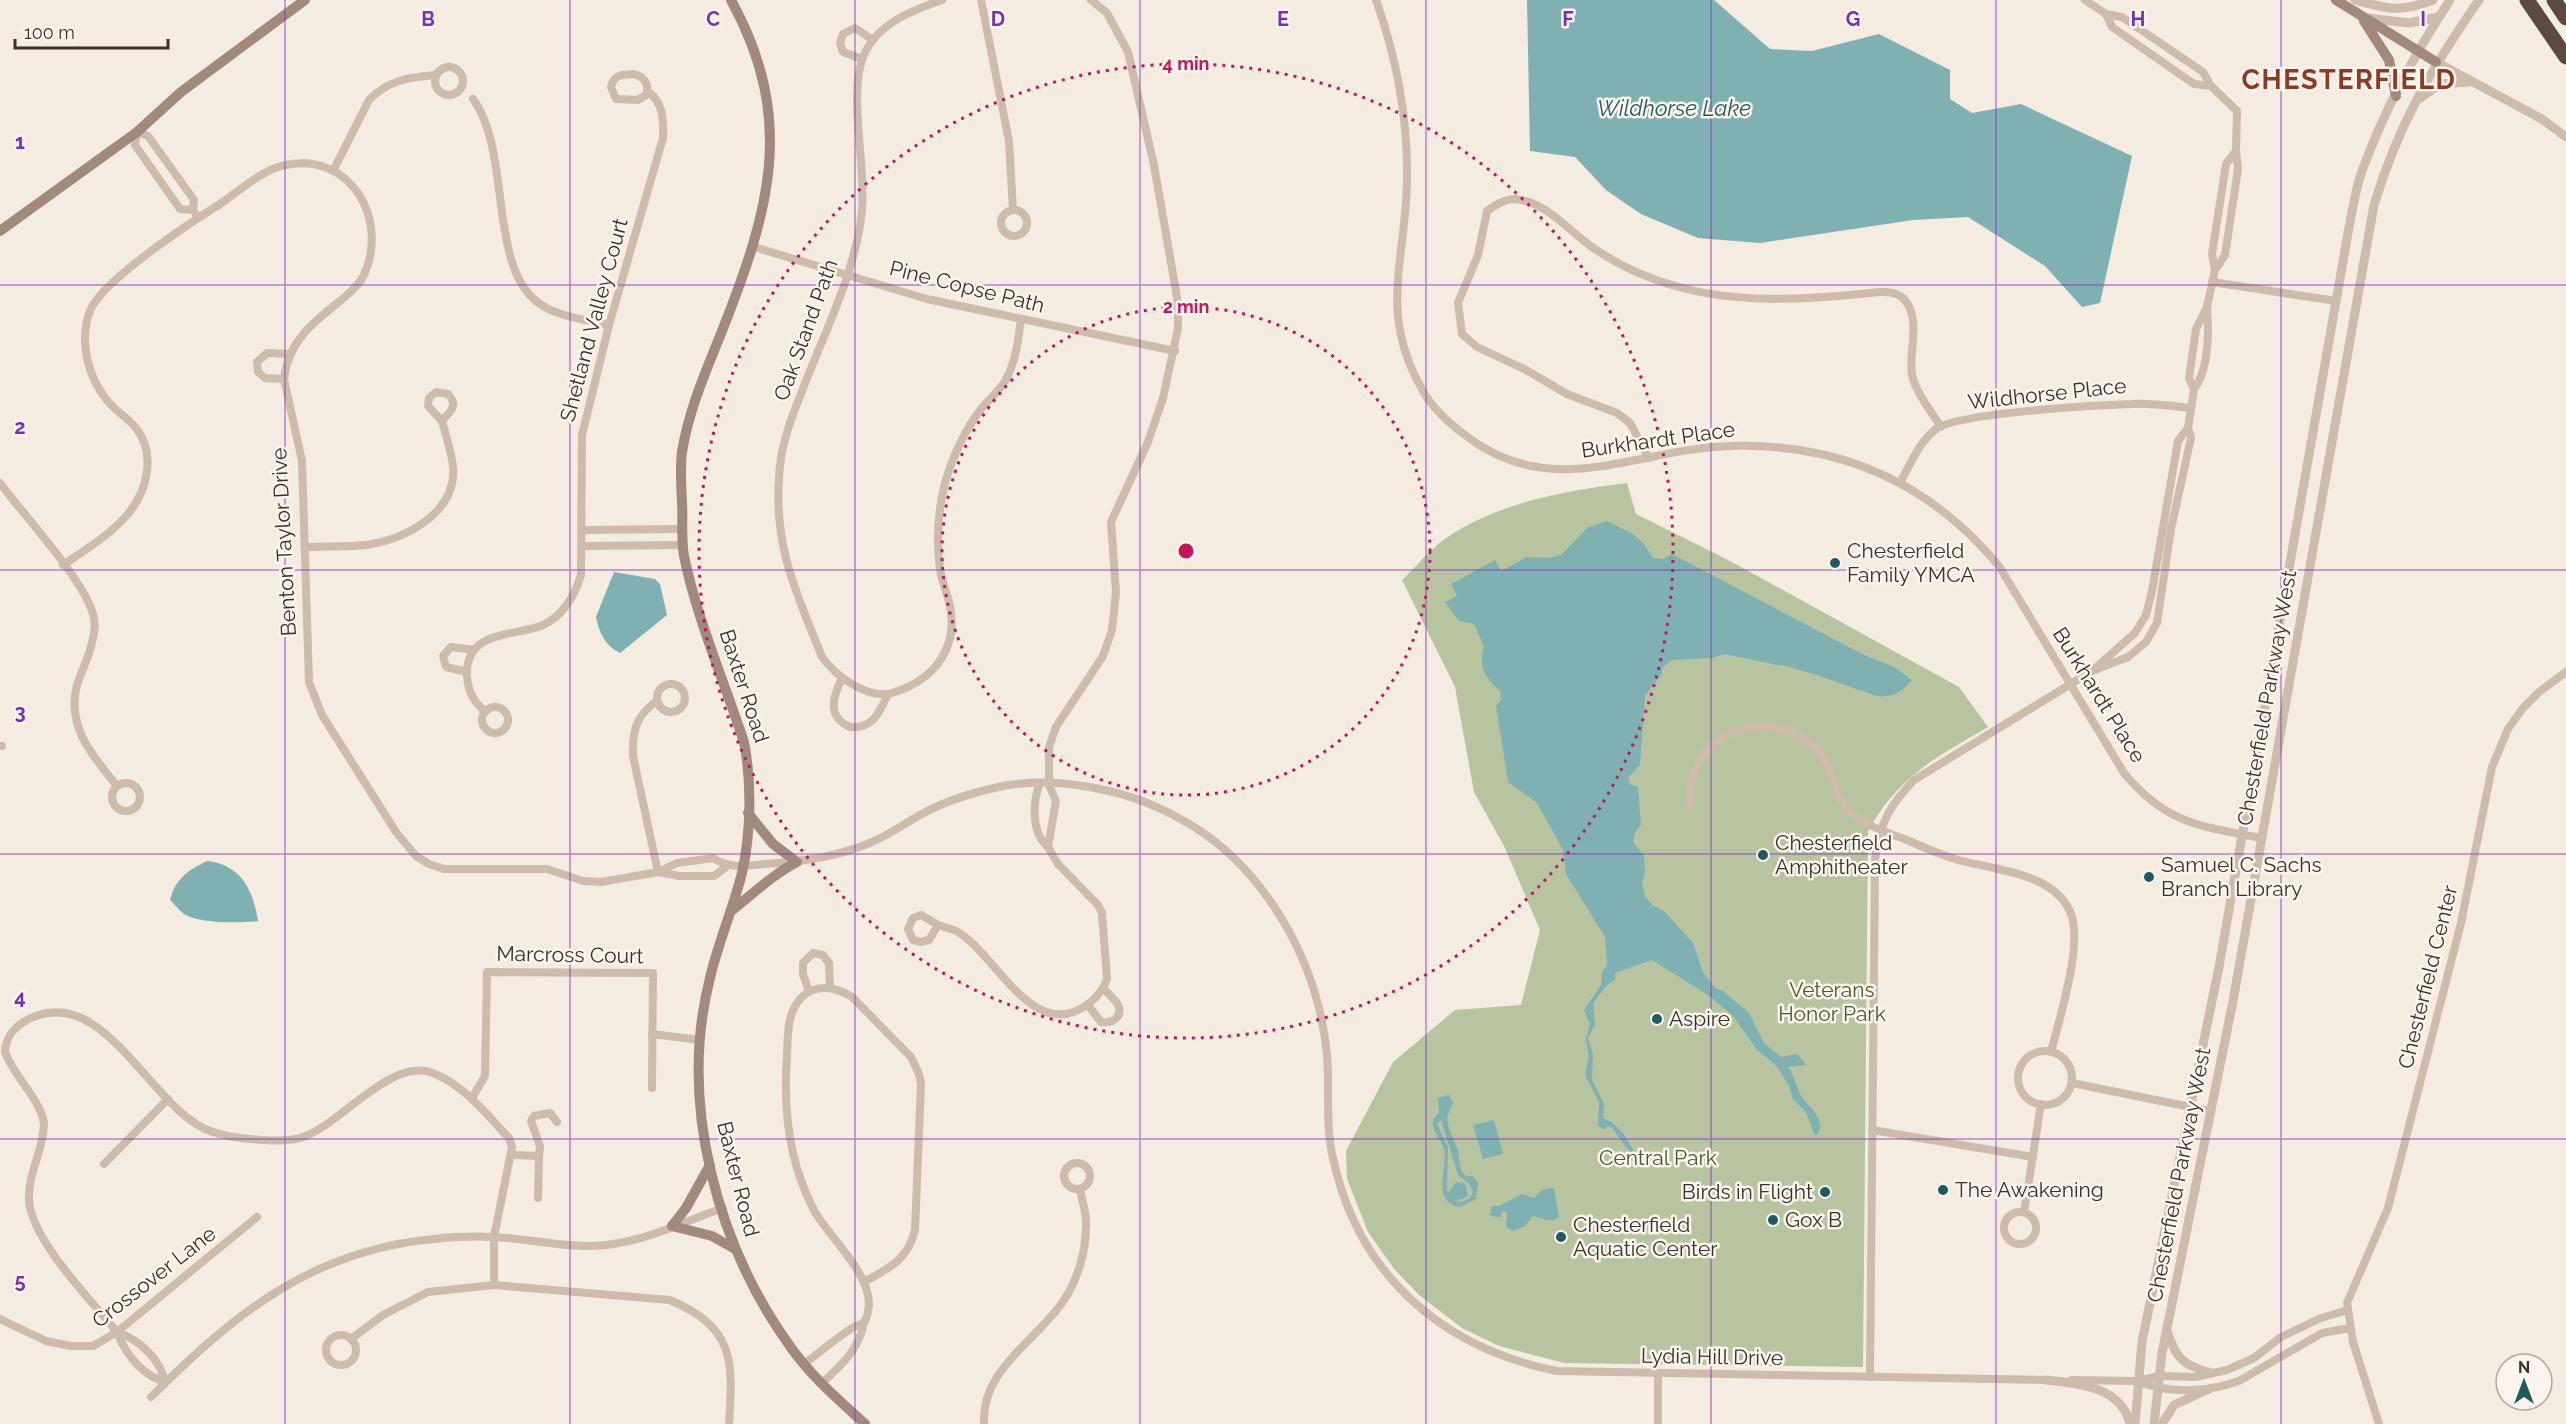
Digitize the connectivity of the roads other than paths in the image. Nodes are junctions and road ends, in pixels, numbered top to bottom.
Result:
1 (305, 0) edge
2 (731, 0) edge
3 (942, 0) edge
4 (981, 0) edge
5 (1091, 0) edge
6 (1376, 0) edge
7 (2085, 0) edge
8 (2336, 0) edge
9 (2355, 0) edge
10 (2433, 0) edge
11 (2450, 0) edge
12 (2478, 0) edge
13 (2528, 0) edge
14 (2554, 0) edge
15 (2106, 14) junction
16 (2439, 17) junction
17 (2363, 18) junction
18 (2566, 18) edge
19 (873, 40) junction
20 (2419, 52) junction
21 (2566, 57) edge
22 (862, 59) junction
23 (2436, 62) junction
24 (436, 75) junction
25 (2471, 82) junction
26 (2211, 86) junction
27 (462, 88) junction
28 (647, 91) junction
29 (2396, 96) junction
30 (2413, 104) junction
31 (137, 132) junction
32 (2566, 137) edge
33 (2236, 151) junction
34 (333, 171) junction
35 (193, 210) junction
36 (1013, 210) dead end
37 (198, 218) junction
38 (0, 231) edge
39 (754, 247) junction
40 (2216, 270) junction
41 (848, 276) junction
42 (2212, 282) junction
43 (2336, 301) junction
44 (2355, 304) junction
45 (2207, 308) junction
46 (1021, 320) junction
47 (609, 325) junction
48 (1175, 351) junction
49 (289, 354) junction
50 (284, 379) junction
51 (2194, 389) junction
52 (2191, 408) junction
53 (442, 421) dead end
54 (1941, 427) junction
55 (2188, 428) junction
56 (1649, 459) junction
57 (1900, 483) junction
58 (1, 485) edge
59 (683, 529) junction
60 (583, 530) junction
61 (683, 545) junction
62 (582, 546) junction
63 (307, 547) junction
64 (63, 565) junction
65 (474, 650) junction
66 (2092, 670) junction
67 (467, 672) junction
68 (2566, 672) edge
69 (842, 678) junction
70 (2070, 684) junction
71 (888, 694) junction
72 (657, 701) dead end
73 (485, 711) dead end
74 (1039, 784) junction
75 (1049, 784) junction
76 (117, 786) dead end
77 (1689, 805) dead end
78 (748, 813) junction
79 (1880, 828) junction
80 (2241, 834) junction
81 (2260, 838) junction
82 (1048, 847) junction
83 (797, 862) junction
84 (743, 866) junction
85 (726, 867) junction
86 (658, 872) junction
87 (731, 911) junction
88 (938, 925) dead end
89 (830, 987) junction
90 (1104, 989) junction
91 (809, 991) junction
92 (1088, 1005) junction
93 (652, 1034) junction
94 (700, 1040) junction
95 (3, 1043) edge
96 (2051, 1052) junction
97 (2072, 1083) junction
98 (652, 1088) dead end
99 (472, 1098) junction
100 (168, 1099) junction
101 (2041, 1104) junction
102 (2190, 1107) junction
103 (2210, 1111) junction
104 (557, 1122) dead end
105 (1872, 1130) junction
106 (512, 1155) junction
107 (538, 1156) junction
108 (2033, 1157) junction
109 (105, 1164) dead end
110 (711, 1165) junction
111 (1080, 1189) dead end
112 (538, 1198) dead end
113 (723, 1208) junction
114 (2024, 1212) junction
115 (257, 1217) dead end
116 (672, 1226) junction
117 (494, 1237) junction
118 (735, 1249) junction
119 (864, 1282) junction
120 (494, 1286) junction
121 (2348, 1310) junction
122 (0, 1319) edge
123 (864, 1322) junction
124 (2350, 1328) junction
125 (2166, 1330) junction
126 (117, 1332) junction
127 (351, 1339) dead end
128 (804, 1364) junction
129 (2211, 1373) junction
130 (1658, 1374) junction
131 (2159, 1376) junction
132 (1870, 1377) junction
133 (2045, 1380) junction
134 (2138, 1381) junction
135 (165, 1382) junction
136 (822, 1383) junction
137 (2211, 1388) junction
138 (2157, 1389) junction
139 (151, 1397) dead end
140 (729, 1424) edge
141 (865, 1424) edge
142 (984, 1424) edge
143 (1658, 1424) edge
144 (2130, 1424) edge
145 (2135, 1424) edge
146 (2154, 1424) edge
147 (2162, 1424) edge
148 (2379, 1424) edge

1 - 31 main road
2 - 39 main road, Baxter Road
3 - 19 street, Oak Stand Path
4 - 36 street
5 - 48 street
6 - 56 street, Burkhardt Place
7 - 15 street
8 - 17 main road
9 - 10 street
11 - 16 street, Chesterfield Parkway West
12 - 23 street, Chesterfield Parkway West
13 - 21 highway
14 - 18 highway
15 - 26 street
15 - 26 street
16 - 17 street
16 - 20 street, Chesterfield Parkway West
17 - 20 main road
17 - 29 main road
19 - 22 street, Oak Stand Path
19 - 22 street
20 - 23 main road
20 - 29 street, Chesterfield Parkway West
22 - 41 street, Oak Stand Path
23 - 25 street
23 - 30 street, Chesterfield Parkway West
24 - 27 street
24 - 27 street
24 - 34 street
25 - 30 street
25 - 32 street
26 - 33 street
27 - 47 street
28 - 28 street, Shetland Valley Court
28 - 47 street, Shetland Valley Court
29 - 43 street, Chesterfield Parkway West
30 - 44 street, Chesterfield Parkway West
31 - 35 street
31 - 35 street
31 - 38 main road
33 - 40 street
33 - 40 street
34 - 37 street, Benton Taylor Drive
34 - 49 street, Benton Taylor Drive
35 - 37 street
37 - 64 street, Benton Taylor Drive
39 - 41 street, Pine Copse Path
39 - 59 main road, Baxter Road
40 - 42 street
41 - 46 street, Pine Copse Path
41 - 69 street, Oak Stand Path
42 - 43 street
42 - 45 street
43 - 44 street
43 - 80 street, Chesterfield Parkway West
44 - 81 street, Chesterfield Parkway West
45 - 51 street
45 - 51 street
46 - 48 street, Pine Copse Path
46 - 71 street
47 - 60 street, Shetland Valley Court
48 - 75 street
49 - 50 street, Benton Taylor Drive
49 - 50 street
50 - 63 street, Benton Taylor Drive
51 - 52 street
52 - 54 street, Wildhorse Place
52 - 55 street
53 - 63 street
54 - 56 street
54 - 57 street, Wildhorse Place
55 - 66 street
55 - 66 street
56 - 57 street, Burkhardt Place
57 - 70 street, Burkhardt Place
58 - 64 street
59 - 60 street
59 - 61 main road, Baxter Road
60 - 62 street, Shetland Valley Court
61 - 62 street
61 - 78 main road, Baxter Road
62 - 65 street, Shetland Valley Court
63 - 86 street, Benton Taylor Drive
64 - 76 street
65 - 67 street
65 - 67 street
66 - 70 street
67 - 73 street
68 - 121 street, Chesterfield Center
69 - 71 street, Oak Stand Path
69 - 71 street
70 - 79 street
70 - 80 street, Burkhardt Place
72 - 86 street
74 - 75 street, Benton Taylor Drive
74 - 82 street
74 - 83 street, Benton Taylor Drive
75 - 82 street
75 - 130 street, Lydia Hill Drive
77 - 79 street
78 - 83 main road
78 - 84 main road, Baxter Road
79 - 96 street
79 - 105 street
80 - 81 street, Burkhardt Place
80 - 102 street, Chesterfield Parkway West
81 - 103 street, Chesterfield Parkway West
82 - 90 street
83 - 84 street, Benton Taylor Drive
83 - 87 main road
84 - 85 street, Benton Taylor Drive
84 - 87 main road, Baxter Road
85 - 86 street, Benton Taylor Drive
85 - 86 street, Benton Taylor Drive
87 - 94 main road, Baxter Road
88 - 92 street
89 - 91 street
89 - 91 street
89 - 119 street
90 - 92 street
90 - 92 street
91 - 119 street
93 - 94 street
93 - 98 street, Marcross Court
93 - 99 street, Marcross Court
94 - 110 main road, Baxter Road
95 - 100 street
95 - 126 street
96 - 97 street
96 - 101 street
97 - 101 street
97 - 102 street
99 - 100 street
99 - 106 street
100 - 109 street
101 - 108 street
102 - 103 street
102 - 134 street, Chesterfield Parkway West
103 - 125 street, Chesterfield Parkway West
104 - 107 street
105 - 108 street
105 - 132 street
106 - 107 street
106 - 117 street
107 - 112 street
108 - 114 street
110 - 113 main road, Baxter Road
110 - 116 main road
111 - 142 street
113 - 116 street
113 - 118 main road, Baxter Road
114 - 114 street
115 - 126 street, Crossover Lane
116 - 117 street
116 - 118 main road
117 - 120 street
117 - 135 street
118 - 128 main road, Baxter Road
119 - 123 street
120 - 127 street
120 - 140 street
121 - 124 street, Chesterfield Center
121 - 129 street
122 - 126 street, Crossover Lane
123 - 128 street
123 - 136 street
124 - 137 street
124 - 148 street, Chesterfield Center
125 - 129 street
125 - 131 street, Chesterfield Parkway West
126 - 135 street
126 - 135 street
128 - 136 main road, Baxter Road
129 - 131 street
130 - 132 street, Lydia Hill Drive
130 - 143 street
131 - 134 street
131 - 138 street, Chesterfield Parkway West
132 - 133 street, Lydia Hill Drive
133 - 134 street, Lydia Hill Drive
133 - 144 street
134 - 138 street
134 - 145 street, Chesterfield Parkway West
135 - 139 street
136 - 141 main road, Baxter Road
137 - 138 street
137 - 147 street
138 - 146 street, Chesterfield Parkway West

